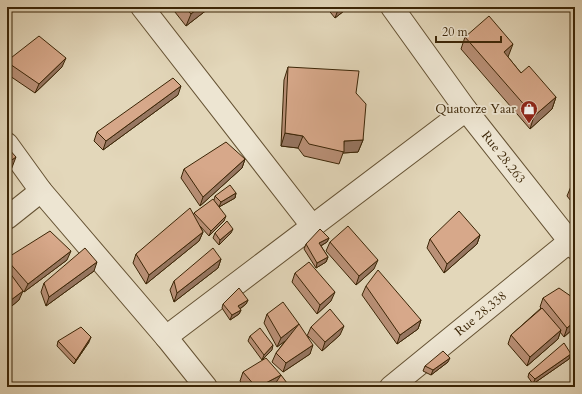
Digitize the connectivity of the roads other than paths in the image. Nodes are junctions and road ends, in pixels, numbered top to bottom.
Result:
1 (142, 7) edge
2 (392, 7) edge
3 (466, 110) junction
4 (7, 144) edge
5 (41, 191) junction
6 (7, 218) edge
7 (313, 227) junction
8 (572, 244) edge
9 (166, 338) junction
10 (206, 387) edge
11 (391, 387) edge

1 - 7 street
2 - 3 street, Rue 28.263
3 - 7 street
3 - 8 street, Rue 28.263
4 - 5 street
5 - 6 street
5 - 9 street
7 - 9 street
8 - 11 street, Rue 28.338
9 - 10 street

